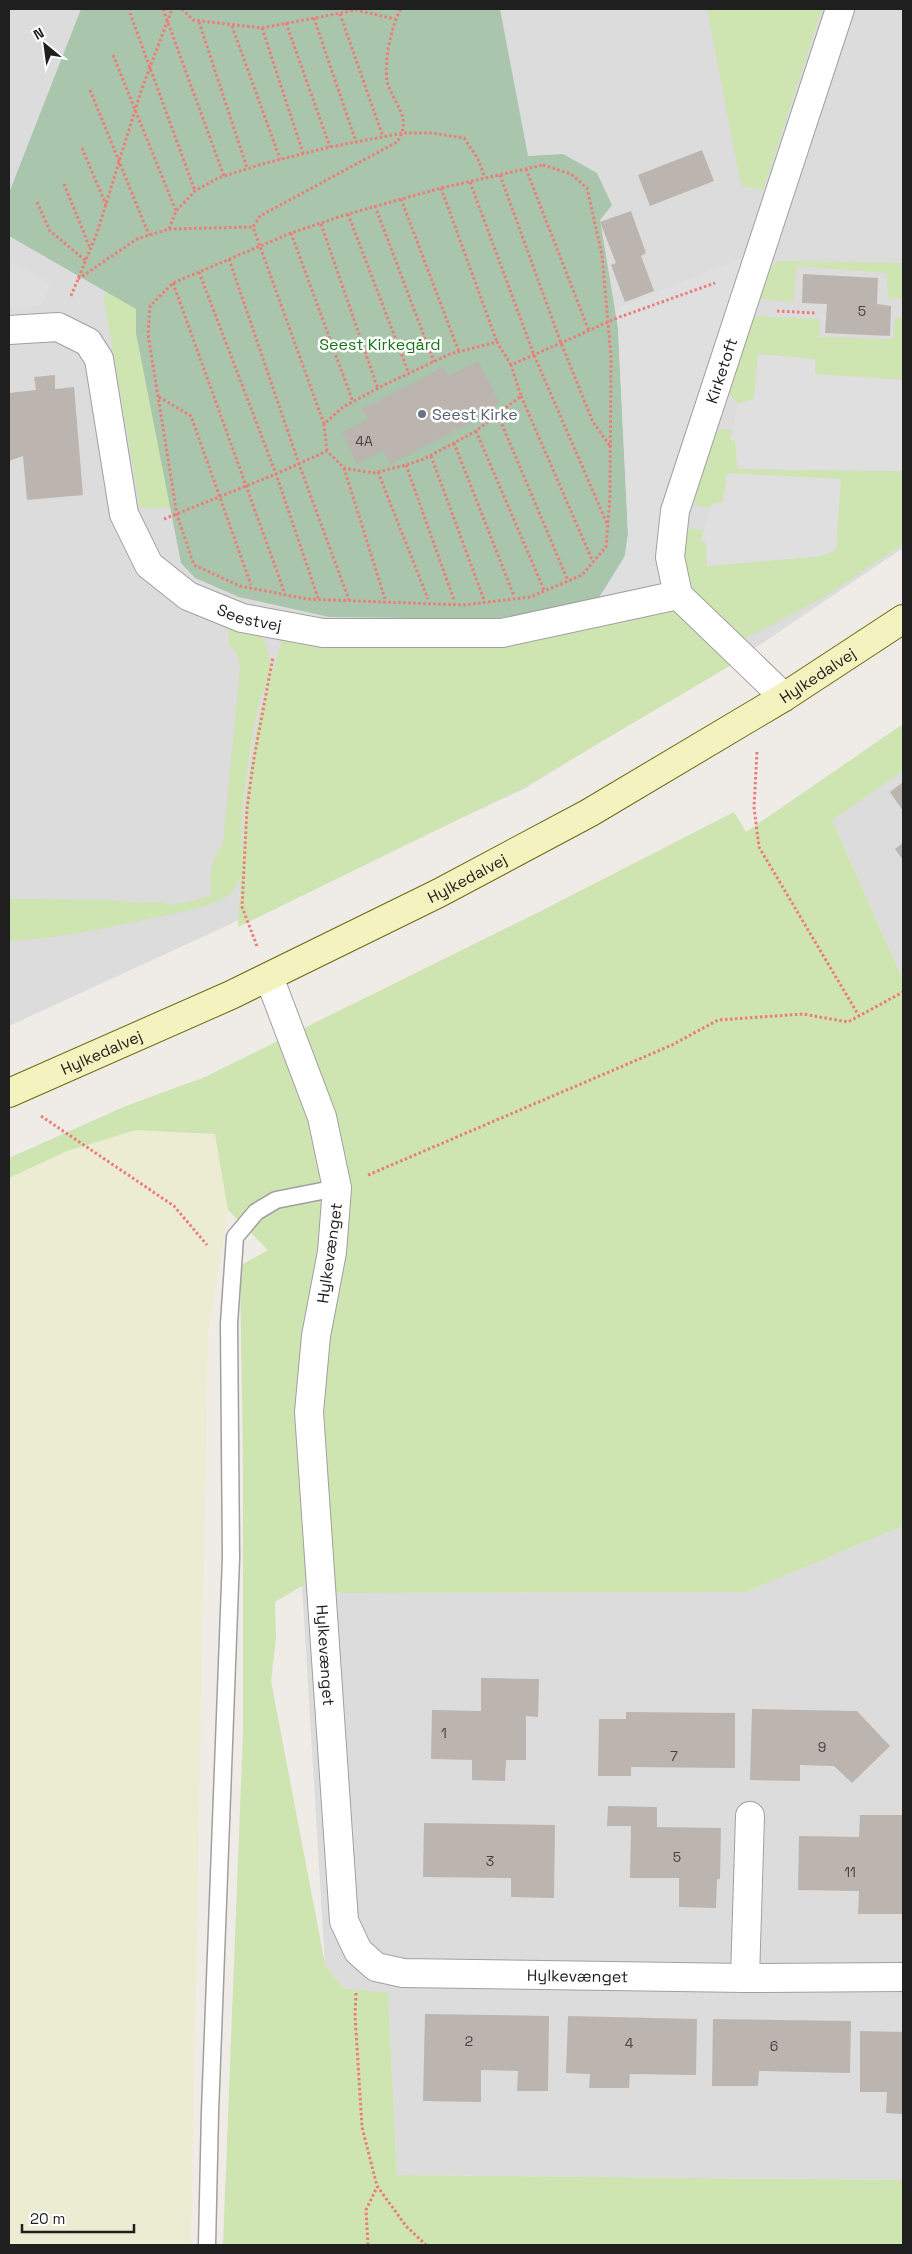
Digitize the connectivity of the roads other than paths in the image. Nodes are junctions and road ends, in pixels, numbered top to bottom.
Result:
1 (840, 9) edge
2 (9, 330) edge
3 (678, 595) junction
4 (903, 618) edge
5 (784, 697) junction
6 (269, 976) junction
7 (9, 1093) edge
8 (338, 1188) junction
9 (750, 1816) dead end
10 (903, 1977) edge
11 (745, 1978) junction
12 (207, 2245) edge

1 - 3 street, Kirketoft
2 - 3 street, Seestvej
3 - 5 street
4 - 5 street, Hylkedalvej
5 - 6 street, Hylkedalvej
6 - 7 street, Hylkedalvej
6 - 8 street, Hylkevænget
8 - 11 street, Hylkevænget
8 - 12 lane
9 - 11 street
10 - 11 street, Hylkevænget

